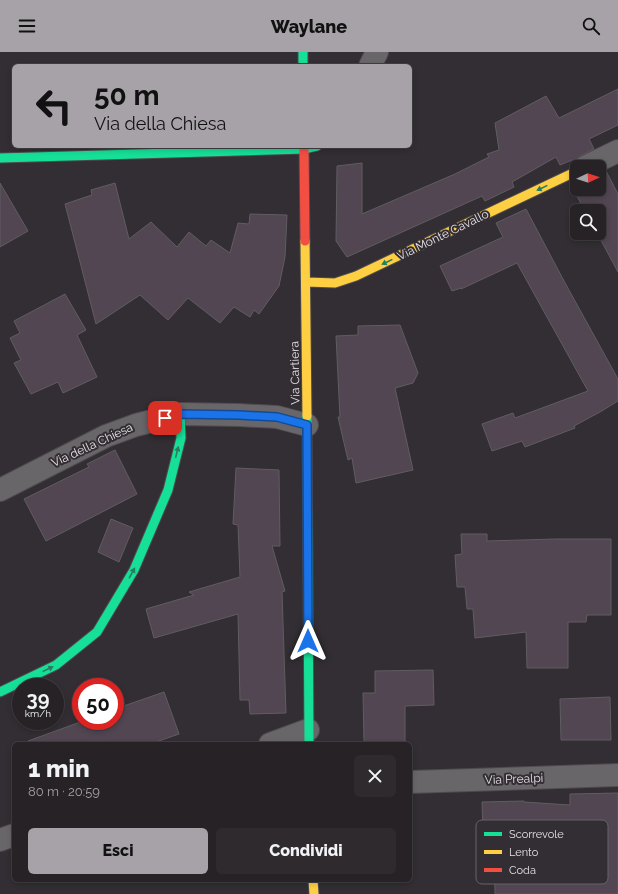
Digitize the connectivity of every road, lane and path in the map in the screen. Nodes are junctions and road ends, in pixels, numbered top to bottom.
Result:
1 (303, 52) edge
2 (377, 52) edge
3 (303, 64) edge
4 (371, 64) edge
5 (276, 148) edge
6 (304, 148) edge
7 (618, 151) edge
8 (0, 158) edge
9 (599, 160) edge
10 (570, 174) edge
11 (306, 282) junction
12 (180, 414) junction
13 (307, 425) junction
14 (0, 490) edge
15 (0, 692) edge
16 (308, 737) edge
17 (281, 742) edge
18 (618, 775) edge
19 (412, 782) edge
20 (12, 836) edge
21 (0, 840) edge
22 (313, 882) edge
23 (314, 894) edge

1 - 3 street
2 - 4 street
5 - 8 street
6 - 11 street, Via Cartiera
7 - 9 street
10 -> 11 street, Via Monte Cavallo
11 - 13 street, Via Cartiera
12 - 13 street, Via della Chiesa
12 - 14 street, Via della Chiesa
15 -> 12 street
13 - 16 street, Via Cartiera
16 - 17 street
18 - 19 street, Via Prealpi
20 - 21 street
22 - 23 street

